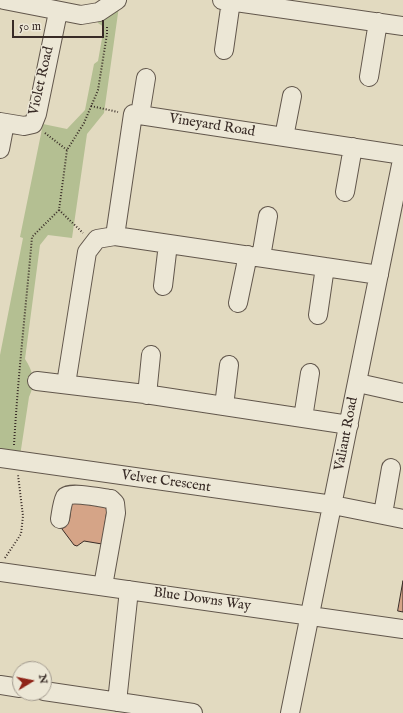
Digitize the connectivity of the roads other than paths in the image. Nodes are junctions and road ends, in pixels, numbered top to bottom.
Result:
1 (4, 0) edge
2 (117, 0) edge
3 (227, 1) edge
4 (58, 12) junction
5 (378, 22) junction
6 (403, 26) edge
7 (224, 50) dead end
8 (369, 77) dead end
9 (146, 78) dead end
10 (292, 96) dead end
11 (137, 115) junction
12 (2, 123) edge
13 (284, 137) junction
14 (353, 147) junction
15 (0, 149) edge
16 (403, 155) edge
17 (345, 192) dead end
18 (268, 216) dead end
19 (395, 232) edge
20 (115, 236) junction
21 (168, 244) junction
22 (254, 256) junction
23 (325, 267) junction
24 (379, 275) junction
25 (163, 286) dead end
26 (238, 303) dead end
27 (318, 315) dead end
28 (151, 355) dead end
29 (229, 365) dead end
30 (310, 373) dead end
31 (37, 381) dead end
32 (358, 383) junction
33 (66, 384) junction
34 (403, 393) edge
35 (147, 395) junction
36 (224, 406) junction
37 (303, 418) junction
38 (349, 425) junction
39 (0, 458) edge
40 (391, 468) dead end
41 (333, 505) junction
42 (383, 514) junction
43 (60, 519) dead end
44 (403, 519) edge
45 (2, 565) edge
46 (103, 586) junction
47 (129, 590) junction
48 (311, 616) junction
49 (403, 629) edge
50 (0, 685) edge
51 (12, 687) edge
52 (52, 693) edge
53 (117, 702) junction
54 (153, 710) edge
55 (193, 713) edge
56 (290, 713) edge

1 - 4 street
2 - 4 street
3 - 5 street
3 - 7 street
4 - 12 street, Violet Road
5 - 6 street
5 - 8 street
9 - 11 street
10 - 13 street
11 - 13 street, Vineyard Road
11 - 20 street
12 - 15 street, Violet Road
13 - 14 street, Vineyard Road
14 - 16 street, Vineyard Road
14 - 17 street
16 - 19 street, Valiant Road
18 - 22 street
19 - 24 street, Valiant Road
20 - 21 street
20 - 33 street
21 - 22 street
21 - 25 street
22 - 23 street
22 - 26 street
23 - 24 street
23 - 27 street
24 - 32 street, Valiant Road
28 - 35 street
29 - 36 street
30 - 37 street
31 - 33 street
32 - 34 street
32 - 38 street, Valiant Road
33 - 35 street
35 - 36 street
36 - 37 street
37 - 38 street
38 - 41 street, Valiant Road
39 - 41 street, Velvet Crescent
40 - 42 street
41 - 42 street, Velvet Crescent
41 - 48 street, Valiant Road
42 - 44 street, Velvet Crescent
43 - 46 street
45 - 46 street, Blue Downs Way
46 - 47 street, Blue Downs Way
47 - 48 street, Blue Downs Way
47 - 53 street
48 - 49 street, Blue Downs Way
48 - 56 street, Valiant Road
50 - 51 street
52 - 53 street
53 - 54 street
54 - 55 street

